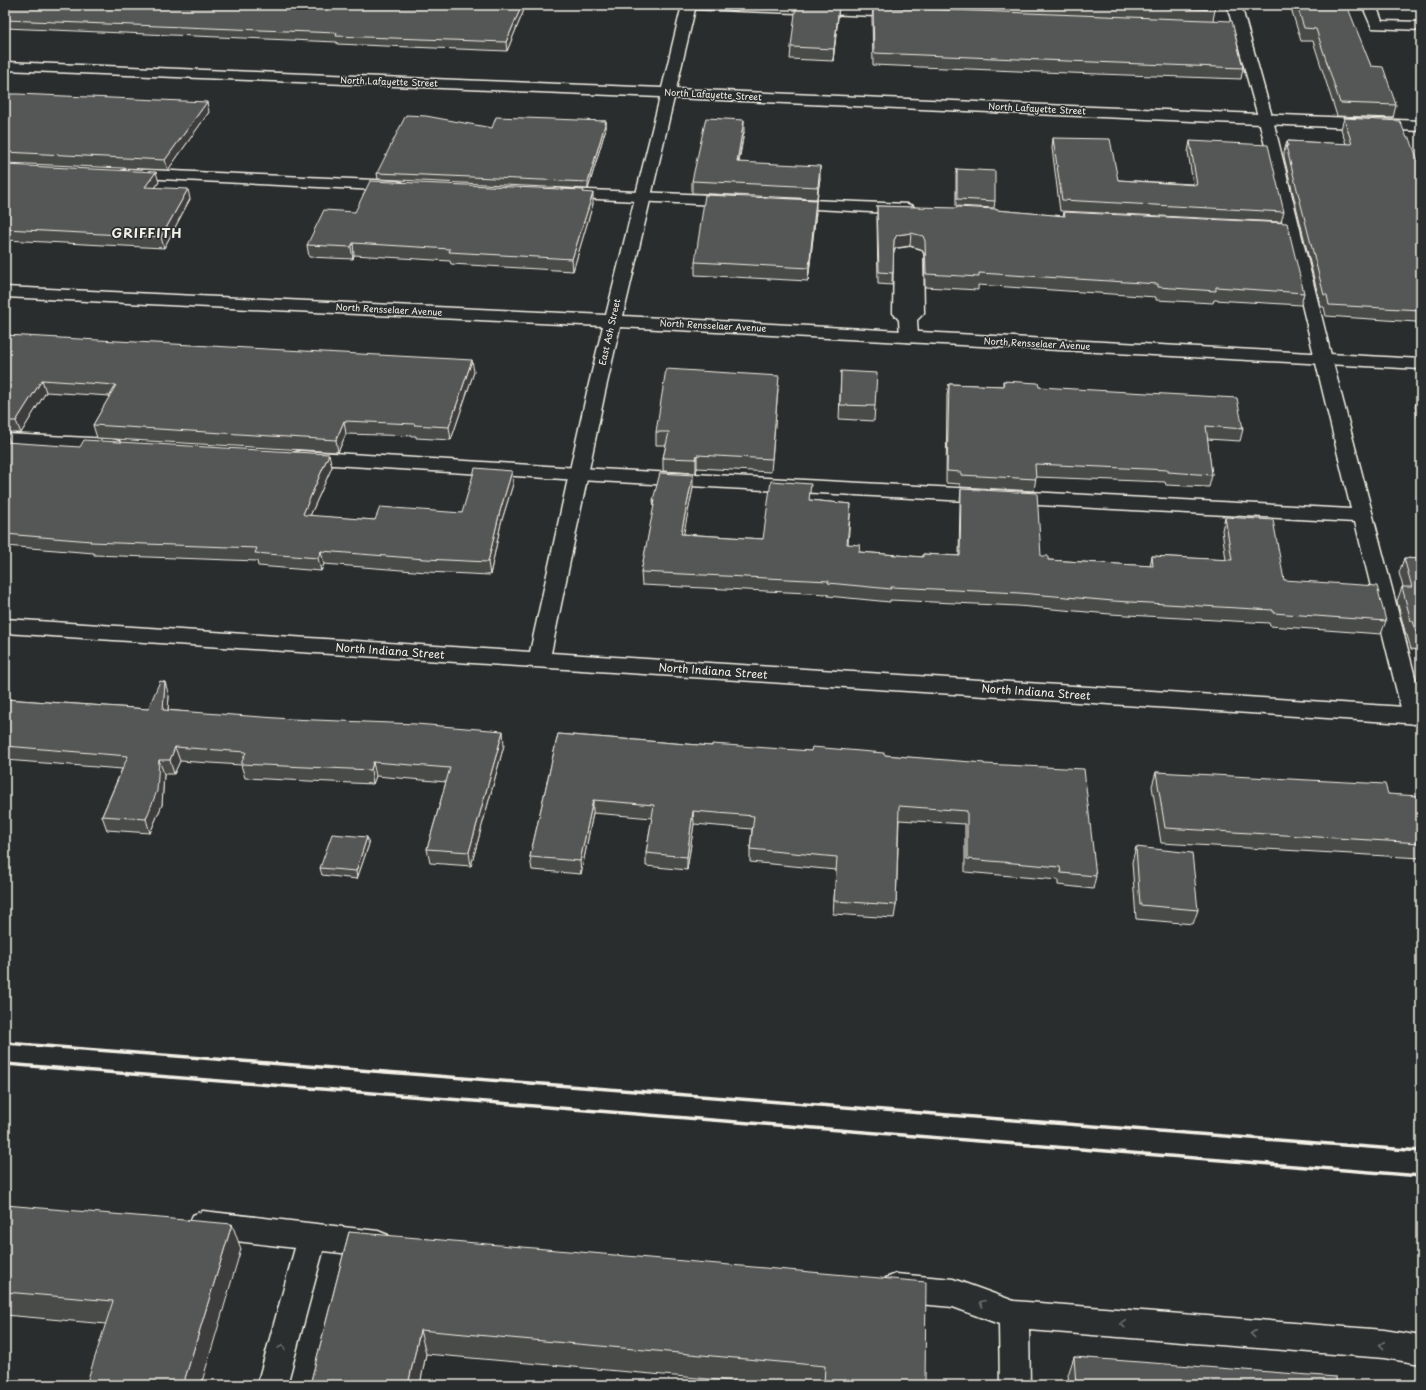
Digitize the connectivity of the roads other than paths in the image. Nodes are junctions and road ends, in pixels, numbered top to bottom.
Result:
1 (689, 5) edge
2 (1234, 5) edge
3 (1369, 5) edge
4 (913, 14) edge
5 (1421, 26) edge
6 (5, 66) edge
7 (668, 93) junction
8 (1266, 120) junction
9 (1421, 126) edge
10 (117, 174) edge
11 (412, 187) edge
12 (547, 193) edge
13 (643, 197) junction
14 (746, 202) edge
15 (770, 203) edge
16 (921, 210) edge
17 (1245, 226) edge
18 (1292, 230) junction
19 (5, 292) edge
20 (908, 318) dead end
21 (612, 321) junction
22 (909, 337) junction
23 (1323, 359) junction
24 (1421, 364) edge
25 (5, 440) edge
26 (129, 446) edge
27 (279, 455) edge
28 (579, 474) junction
29 (1363, 516) junction
30 (5, 626) edge
31 (539, 660) junction
32 (1418, 716) edge
33 (178, 1222) edge
34 (312, 1237) junction
35 (403, 1246) edge
36 (873, 1286) edge
37 (1014, 1315) junction
38 (1421, 1350) edge
39 (272, 1385) edge
40 (1015, 1385) edge

1 - 4 street
1 - 7 street, East Ash Street
2 - 8 street
3 - 5 street
6 - 7 street, North Lafayette Street
7 - 8 street, North Lafayette Street
7 - 13 street, East Ash Street
8 - 9 street, North Lafayette Street
8 - 18 street
10 - 11 street
12 - 13 street
13 - 14 street
13 - 21 street, East Ash Street
15 - 16 street
17 - 18 street
18 - 23 street
19 - 21 street, North Rensselaer Avenue
20 - 22 street
21 - 22 street, North Rensselaer Avenue
21 - 28 street, East Ash Street
22 - 23 street, North Rensselaer Avenue
23 - 24 street, North Rensselaer Avenue
23 - 29 street
25 - 26 street
27 - 28 street
28 - 29 street
28 - 31 street, East Ash Street
29 - 32 street
30 - 31 street, North Indiana Street
31 - 32 street, North Indiana Street
33 - 34 street
34 - 35 street
39 -> 34 street
37 -> 36 street
38 -> 37 street
37 - 40 street

